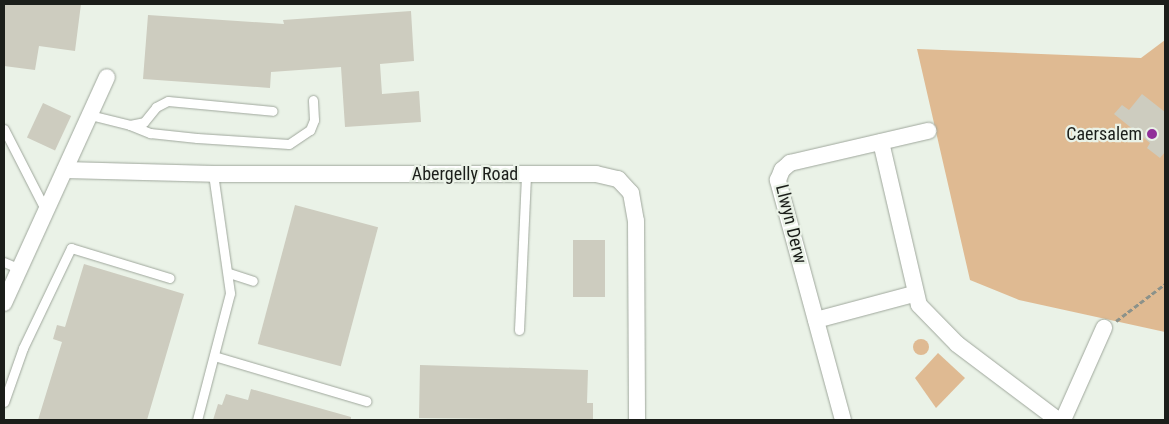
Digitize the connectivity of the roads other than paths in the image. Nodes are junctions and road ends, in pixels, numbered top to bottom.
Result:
1 (107, 77) dead end
2 (313, 100) dead end
3 (273, 111) dead end
4 (90, 114) junction
5 (130, 125) junction
6 (4, 129) edge
7 (928, 131) dead end
8 (881, 142) junction
9 (65, 170) junction
10 (213, 174) junction
11 (526, 174) junction
12 (46, 211) junction
13 (4, 262) edge
14 (20, 268) junction
15 (229, 273) junction
16 (170, 278) dead end
17 (253, 281) dead end
18 (914, 294) junction
19 (4, 303) edge
20 (816, 320) junction
21 (1104, 328) road end
22 (519, 330) dead end
23 (214, 356) junction
24 (366, 401) dead end
25 (4, 402) edge
26 (197, 420) edge
27 (637, 420) edge
28 (843, 420) edge
29 (1058, 420) edge
30 (1063, 420) edge

1 - 4 street
2 - 5 lane
3 - 5 lane
4 - 5 lane
4 - 9 street
6 - 12 lane
7 - 8 street, Llwyn Derw
8 - 18 street
8 - 20 street, Llwyn Derw
9 - 10 street, Abergelly Road
9 - 12 street
10 - 11 street, Abergelly Road
10 - 15 lane
11 - 22 lane
11 - 27 street, Abergelly Road
12 - 14 street
13 - 14 lane
14 - 19 street
15 - 17 lane
15 - 23 lane
16 - 25 lane
18 - 20 street
18 - 29 street
20 - 28 street, Llwyn Derw
21 - 30 street
23 - 24 lane
23 - 26 lane

